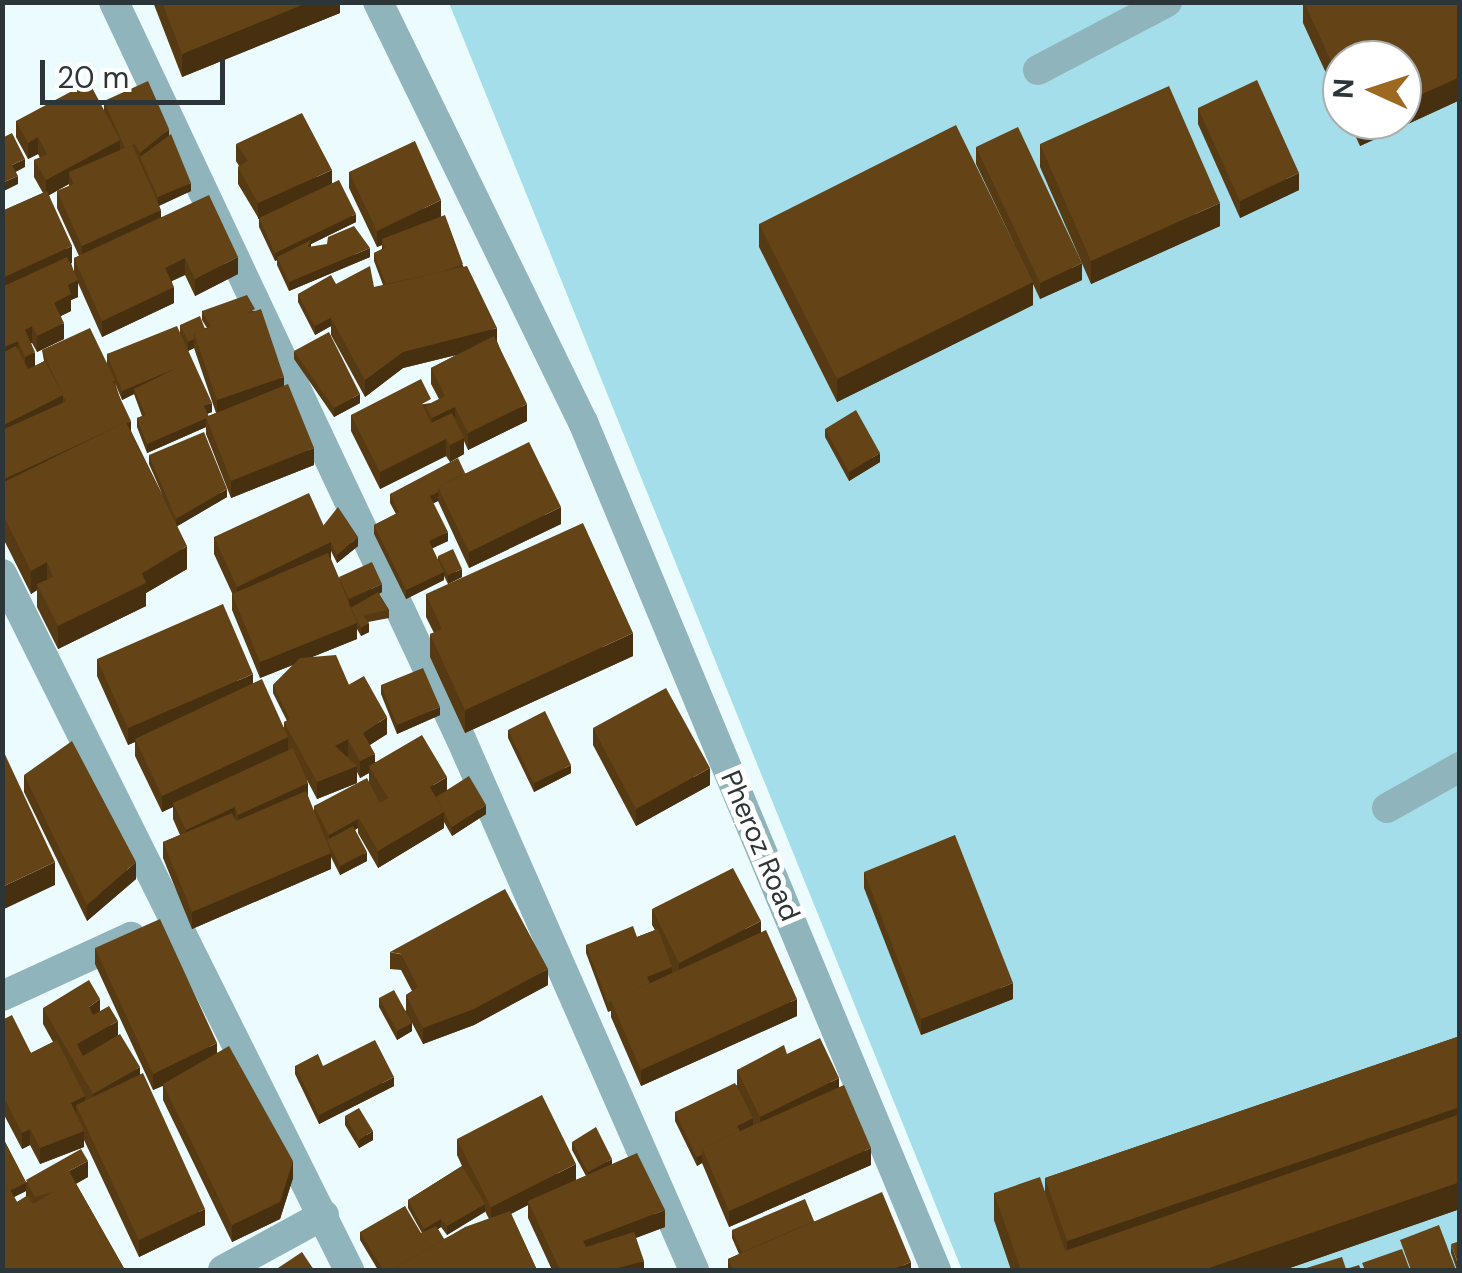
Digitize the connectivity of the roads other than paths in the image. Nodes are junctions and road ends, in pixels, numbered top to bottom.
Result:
1 (114, 2) edge
2 (378, 2) edge
3 (1167, 2) edge
4 (1038, 70) dead end
5 (2, 574) edge
6 (1460, 767) edge
7 (1387, 808) dead end
8 (172, 918) junction
9 (2, 996) edge
10 (324, 1215) junction
11 (223, 1270) edge
12 (348, 1270) edge
13 (694, 1270) edge
14 (936, 1270) edge

1 - 13 street
2 - 14 street, Pheroz Road
3 - 4 street
5 - 8 street
6 - 7 street
8 - 9 street
8 - 10 street
10 - 11 street
10 - 12 street

